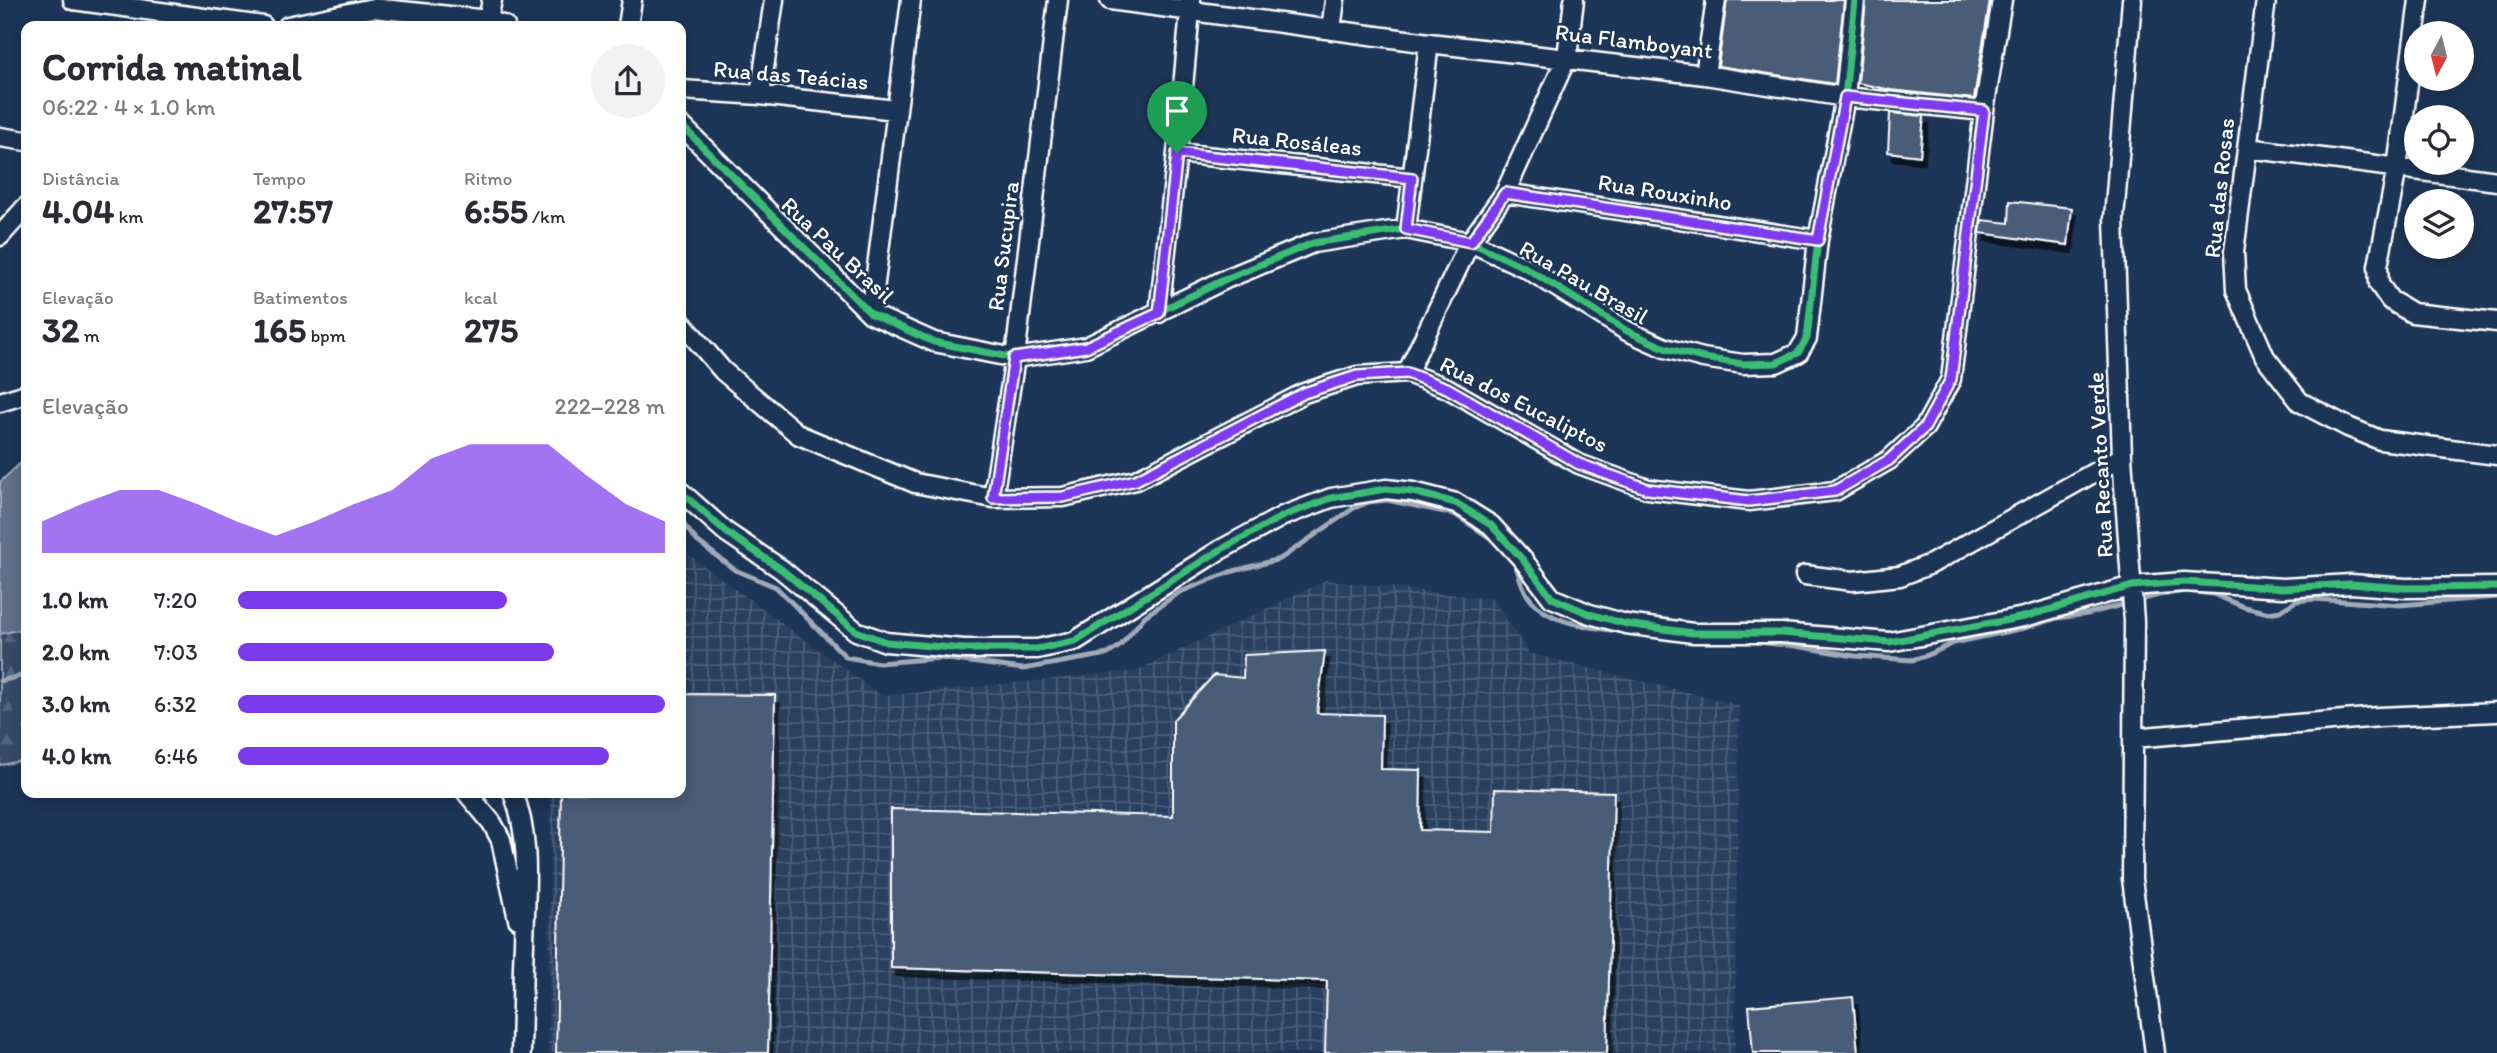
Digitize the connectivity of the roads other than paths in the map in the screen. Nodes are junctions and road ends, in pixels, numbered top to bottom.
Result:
1 (76, 0) edge
2 (492, 0) edge
3 (632, 0) edge
4 (774, 0) edge
5 (911, 0) edge
6 (1058, 0) edge
7 (1110, 0) edge
8 (1335, 0) edge
9 (1574, 0) edge
10 (1716, 0) edge
11 (1855, 0) edge
12 (2002, 0) edge
13 (2132, 0) edge
14 (2266, 0) edge
15 (2418, 0) edge
16 (373, 4) edge
17 (1190, 5) edge
18 (226, 21) edge
19 (307, 21) edge
20 (484, 21) edge
21 (497, 21) edge
22 (629, 21) edge
23 (1331, 29) junction
24 (1429, 43) junction
25 (1567, 57) junction
26 (1706, 75) junction
27 (686, 90) edge
28 (760, 95) junction
29 (1845, 97) junction
30 (896, 110) junction
31 (1984, 111) junction
32 (686, 130) edge
33 (0, 136) edge
34 (21, 140) edge
35 (2248, 148) junction
36 (1177, 153) junction
37 (2397, 168) junction
38 (1412, 178) junction
39 (2497, 181) edge
40 (1505, 193) junction
41 (21, 213) edge
42 (1406, 229) junction
43 (0, 236) edge
44 (1818, 240) junction
45 (1471, 242) junction
46 (1159, 313) junction
47 (871, 314) junction
48 (2497, 322) edge
49 (686, 329) edge
50 (1014, 358) junction
51 (1407, 373) junction
52 (21, 396) edge
53 (0, 402) edge
54 (2497, 455) edge
55 (2122, 457) junction
56 (686, 496) edge
57 (993, 498) junction
58 (1805, 575) dead end
59 (2497, 587) edge
60 (2132, 590) junction
61 (2497, 712) edge
62 (2133, 738) junction
63 (475, 798) edge
64 (515, 798) edge
65 (524, 942) junction
66 (521, 1053) edge
67 (2155, 1053) edge

1 - 18 street
2 - 21 street
3 - 22 street
4 - 28 street
5 - 30 street
6 - 50 street, Rua Sucupira
7 - 17 street, Rua Flamboyant
8 - 23 street
9 - 25 street
10 - 26 street
11 - 29 street, Rua Pau Brasil
12 - 31 street, Rua dos Eucaliptos
13 - 55 street, Rua Recanto Verde
14 - 35 street, Rua das Rosas
15 - 37 street
16 - 19 street
16 - 20 street
17 - 23 street, Rua Flamboyant
17 - 36 street
23 - 24 street, Rua Flamboyant
24 - 25 street, Rua Flamboyant
24 - 38 street
25 - 26 street, Rua Flamboyant
25 - 40 street
26 - 29 street, Rua Flamboyant
27 - 28 street, Rua das Teácias
28 - 30 street, Rua das Teácias
29 - 31 street, Rua Flamboyant
29 - 44 street, Rua Pau Brasil
30 - 47 street
31 - 51 street, Rua dos Eucaliptos
32 - 47 street, Rua Pau Brasil
33 - 34 street
35 - 37 street
35 - 54 street, Rua das Rosas
36 - 38 street, Rua Rosáleas
36 - 46 street
37 - 39 street
37 - 48 street
38 - 42 street
40 - 44 street, Rua Rouxinho
40 - 45 street
41 - 43 street
42 - 45 street, Rua Pau Brasil
42 - 46 street, Rua Pau Brasil
44 - 45 street, Rua Pau Brasil
45 - 51 street
46 - 50 street, Rua Pau Brasil
47 - 50 street, Rua Pau Brasil
49 - 57 street, Rua dos Eucaliptos
50 - 57 street, Rua Sucupira
51 - 57 street, Rua dos Eucaliptos
52 - 53 street
55 - 58 street
55 - 60 street, Rua Recanto Verde
56 - 60 street
59 - 60 street
60 - 62 street, Rua Recanto Verde
61 - 62 street
62 - 67 street, Rua Recanto Verde
63 - 65 street
64 - 65 street
65 - 66 street

